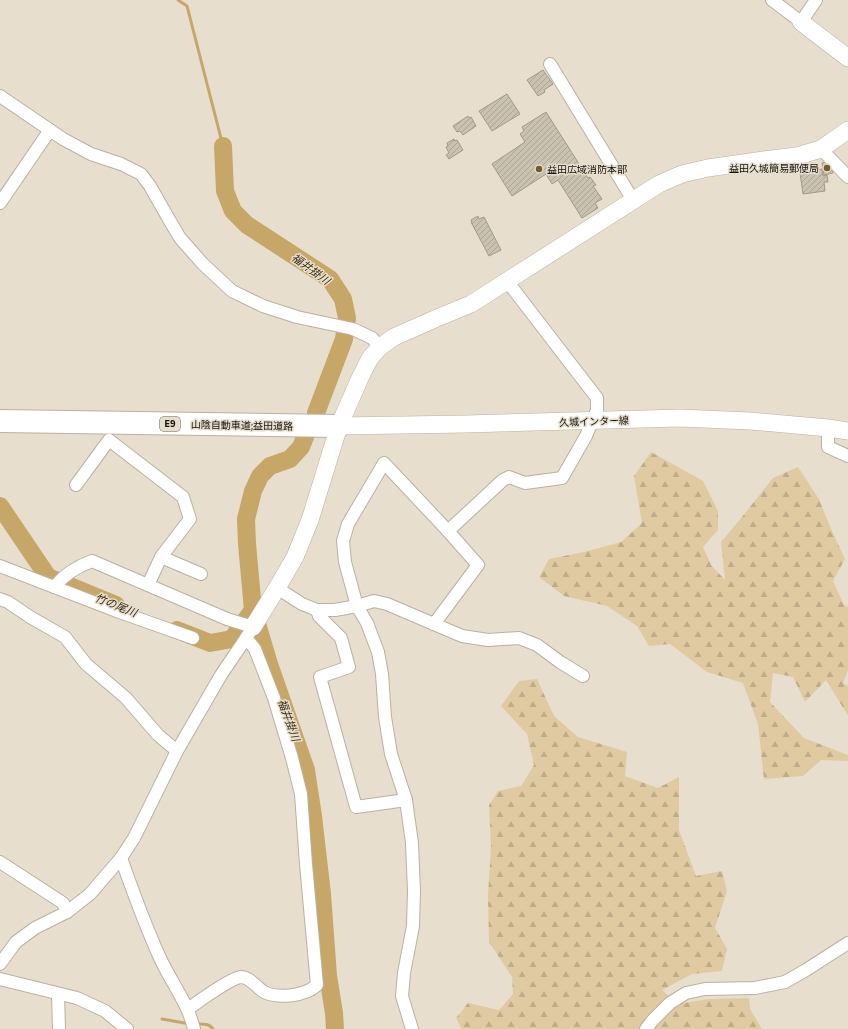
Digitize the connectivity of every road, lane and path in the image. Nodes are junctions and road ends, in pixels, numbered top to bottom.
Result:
1 (772, 0) edge
2 (816, 0) edge
3 (801, 22) junction
4 (848, 58) edge
5 (550, 64) dead end
6 (0, 96) edge
7 (50, 130) junction
8 (848, 130) edge
9 (822, 149) junction
10 (848, 177) edge
11 (634, 200) junction
12 (0, 203) edge
13 (507, 281) junction
14 (380, 347) junction
15 (0, 421) edge
16 (592, 421) junction
17 (339, 426) junction
18 (828, 428) junction
19 (848, 431) edge
20 (848, 456) edge
21 (76, 485) dead end
22 (448, 531) junction
23 (161, 557) junction
24 (0, 566) edge
25 (201, 574) dead end
26 (148, 585) junction
27 (54, 587) junction
28 (277, 588) junction
29 (0, 599) edge
30 (357, 606) junction
31 (317, 610) junction
32 (434, 624) junction
33 (250, 633) junction
34 (193, 638) dead end
35 (583, 676) dead end
36 (176, 751) junction
37 (406, 800) junction
38 (121, 858) junction
39 (0, 862) edge
40 (67, 912) junction
41 (848, 942) edge
42 (0, 964) edge
43 (0, 979) edge
44 (58, 994) junction
45 (188, 1009) junction
46 (59, 1029) edge
47 (127, 1029) edge
48 (194, 1029) edge
49 (412, 1029) edge
50 (646, 1029) edge

1 - 3 street
2 - 3 street
3 - 4 street
5 - 11 street
6 - 7 street
7 - 12 street
7 - 14 street
8 - 9 street
9 - 10 street
9 - 11 street
11 - 13 street
13 - 14 street
13 - 16 street
14 - 17 street
15 - 17 highway, 山陰自動車道;益田道路 / E9
16 - 17 street, 久城インター線
16 - 18 street, 久城インター線
16 - 22 street
17 - 28 street
18 - 19 street, 久城インター線
18 - 20 street
21 - 23 street
22 - 30 street
22 - 32 street
23 - 25 street
23 - 26 street
24 - 27 street
26 - 27 street
26 - 33 street
27 - 34 street
28 - 31 street
28 - 33 street
29 - 36 street
30 - 31 street
30 - 32 street
30 - 37 street
31 - 37 street
32 - 35 street
33 - 36 street
33 - 45 street
36 - 38 street
37 - 49 street
38 - 40 street
38 - 45 street
39 - 40 street
40 - 42 street
41 - 50 street
43 - 44 street
44 - 46 street
44 - 47 street
45 - 48 street

